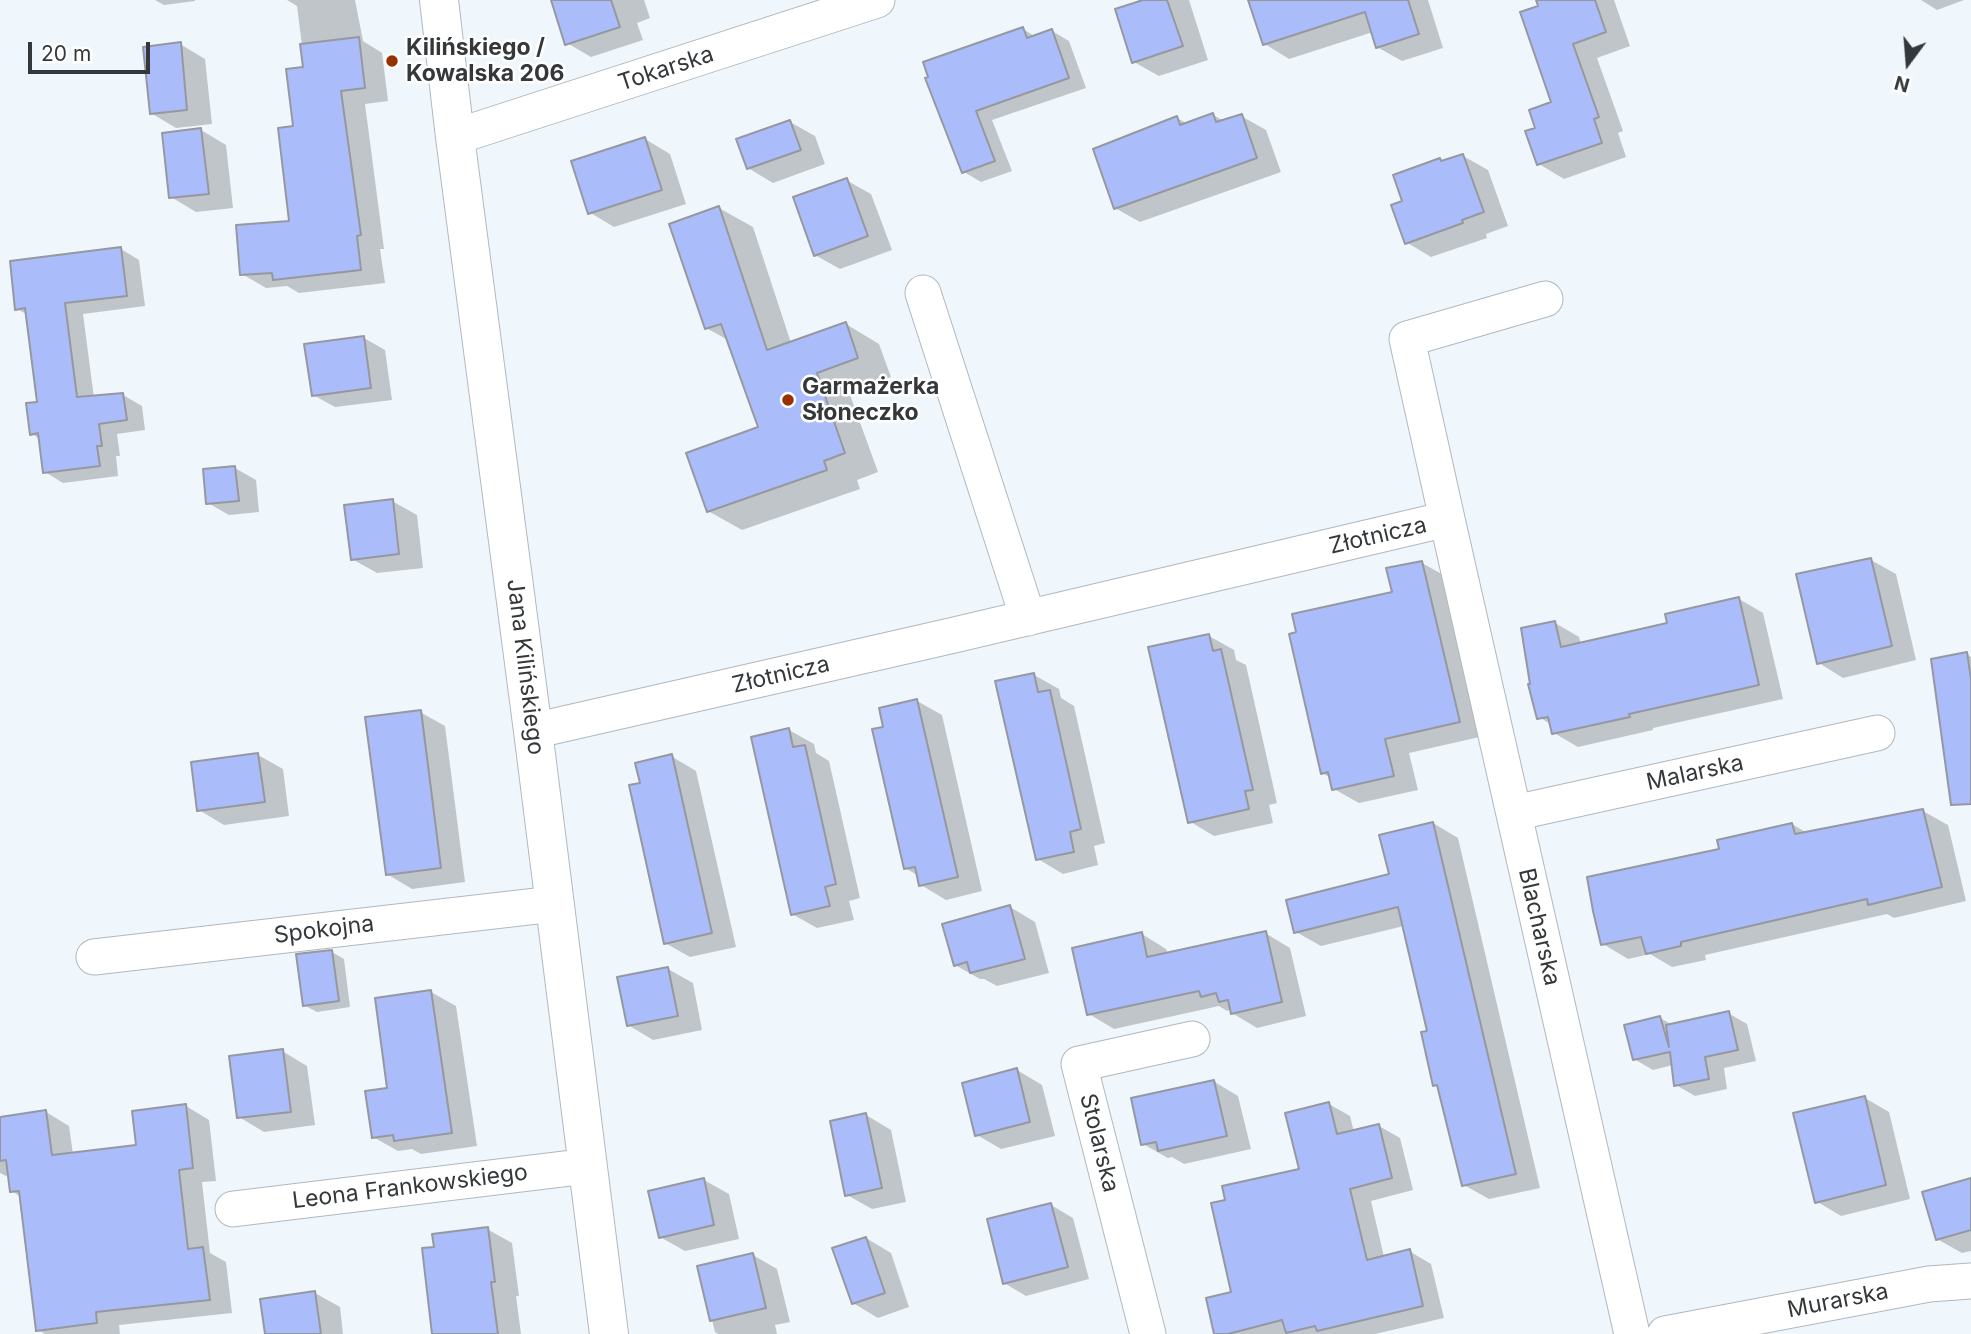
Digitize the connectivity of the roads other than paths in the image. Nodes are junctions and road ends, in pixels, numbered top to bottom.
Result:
1 (439, 0) edge
2 (877, 0) edge
3 (455, 137) junction
4 (923, 293) dead end
5 (1545, 299) dead end
6 (1447, 520) junction
7 (1028, 618) junction
8 (533, 731) junction
9 (1877, 733) dead end
10 (1514, 813) junction
11 (554, 904) junction
12 (94, 957) dead end
13 (1192, 1039) dead end
14 (588, 1166) junction
15 (233, 1209) dead end
16 (1971, 1282) edge
17 (609, 1334) edge
18 (1148, 1334) edge
19 (1632, 1334) edge
20 (1664, 1334) edge

1 - 3 street, Jana Kilińskiego
2 - 3 street, Tokarska
3 - 8 street, Jana Kilińskiego
4 - 7 street
5 - 6 street, Złotnicza
6 - 7 street, Złotnicza
6 - 10 street, Blacharska
7 - 8 street, Złotnicza
8 - 11 street, Jana Kilińskiego
9 - 10 street, Malarska
10 - 19 street, Blacharska
11 - 12 street, Spokojna
11 - 14 street, Jana Kilińskiego
13 - 18 street, Stolarska
14 - 15 street, Leona Frankowskiego
14 - 17 street, Jana Kilińskiego
16 - 20 street, Murarska

